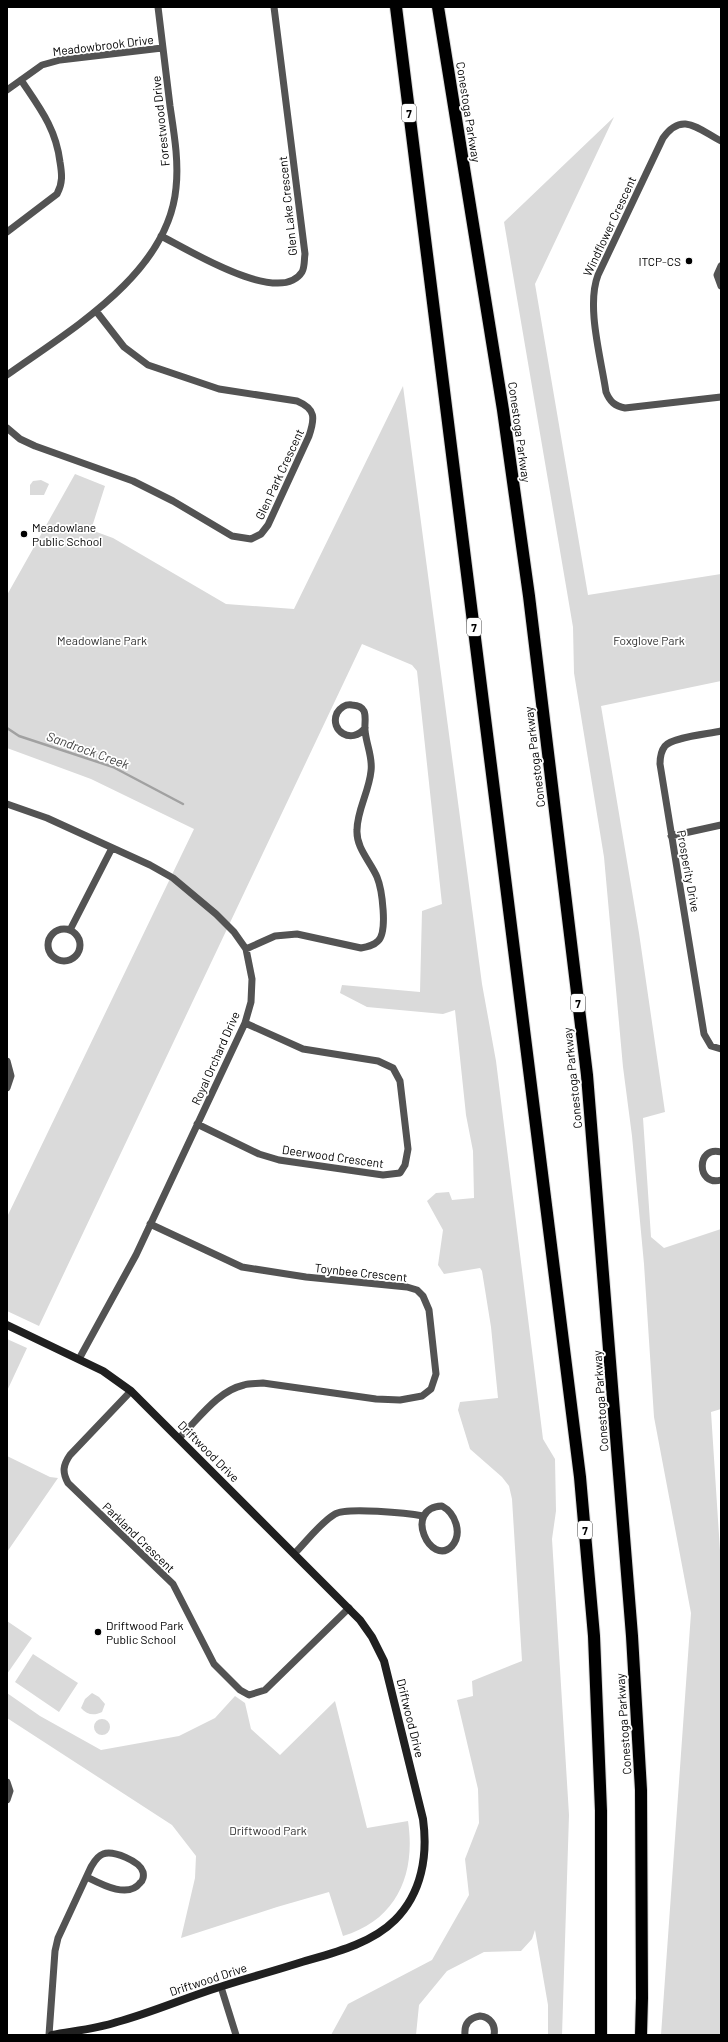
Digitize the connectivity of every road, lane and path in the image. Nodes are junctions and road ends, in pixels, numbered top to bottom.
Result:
1 (158, 7) edge
2 (274, 7) edge
3 (396, 7) edge
4 (438, 7) edge
5 (162, 48) junction
6 (21, 80) junction
7 (7, 90) edge
8 (721, 141) edge
9 (7, 232) edge
10 (161, 236) junction
11 (721, 266) edge
12 (721, 286) edge
13 (96, 311) junction
14 (7, 375) edge
15 (721, 397) edge
16 (7, 428) edge
17 (365, 728) junction
18 (721, 731) edge
19 (7, 804) edge
20 (721, 825) edge
21 (671, 836) junction
22 (112, 848) junction
23 (70, 930) junction
24 (246, 949) junction
25 (245, 1023) junction
26 (721, 1050) edge
27 (7, 1062) edge
28 (7, 1088) edge
29 (197, 1124) junction
30 (721, 1152) edge
31 (721, 1180) edge
32 (150, 1224) junction
33 (7, 1325) edge
34 (79, 1359) junction
35 (132, 1390) junction
36 (179, 1438) junction
37 (423, 1516) junction
38 (295, 1553) junction
39 (349, 1608) junction
40 (7, 1782) edge
41 (7, 1800) edge
42 (87, 1877) junction
43 (221, 1987) junction
44 (50, 2035) edge
45 (236, 2035) edge
46 (465, 2035) edge
47 (494, 2035) edge
48 (600, 2035) edge
49 (641, 2035) edge

1 - 5 street, Forestwood Drive
2 - 10 street, Glen Lake Crescent
3 - 48 highway, Conestoga Parkway / 7
4 - 49 highway, Conestoga Parkway / 7
5 - 6 street, Meadowbrook Drive
5 - 10 street, Forestwood Drive
6 - 7 street, Meadowbrook Drive
6 - 9 street
8 - 15 street, Windflower Crescent
10 - 13 street, Forestwood Drive
11 - 12 street
13 - 14 street, Forestwood Drive
13 - 16 street, Glen Park Crescent
17 - 17 street
17 - 24 street
18 - 21 street, Prosperity Drive
19 - 22 street, Royal Orchard Drive
20 - 21 street
21 - 26 street, Prosperity Drive
22 - 23 street
22 - 24 street, Royal Orchard Drive
23 - 23 street
24 - 25 street, Royal Orchard Drive
25 - 29 street, Royal Orchard Drive
25 - 29 street, Deerwood Crescent
27 - 28 street
29 - 32 street, Royal Orchard Drive
30 - 31 street
32 - 34 street, Royal Orchard Drive
32 - 36 street, Toynbee Crescent
33 - 34 street, Driftwood Drive
34 - 35 street, Driftwood Drive
35 - 36 street, Driftwood Drive
35 - 39 street, Parkland Crescent
36 - 38 street, Driftwood Drive
37 - 37 street
37 - 38 street
38 - 39 street, Driftwood Drive
39 - 43 street, Driftwood Drive
40 - 41 street
42 - 42 street
42 - 44 street
43 - 44 street, Driftwood Drive
43 - 45 street
46 - 47 street

